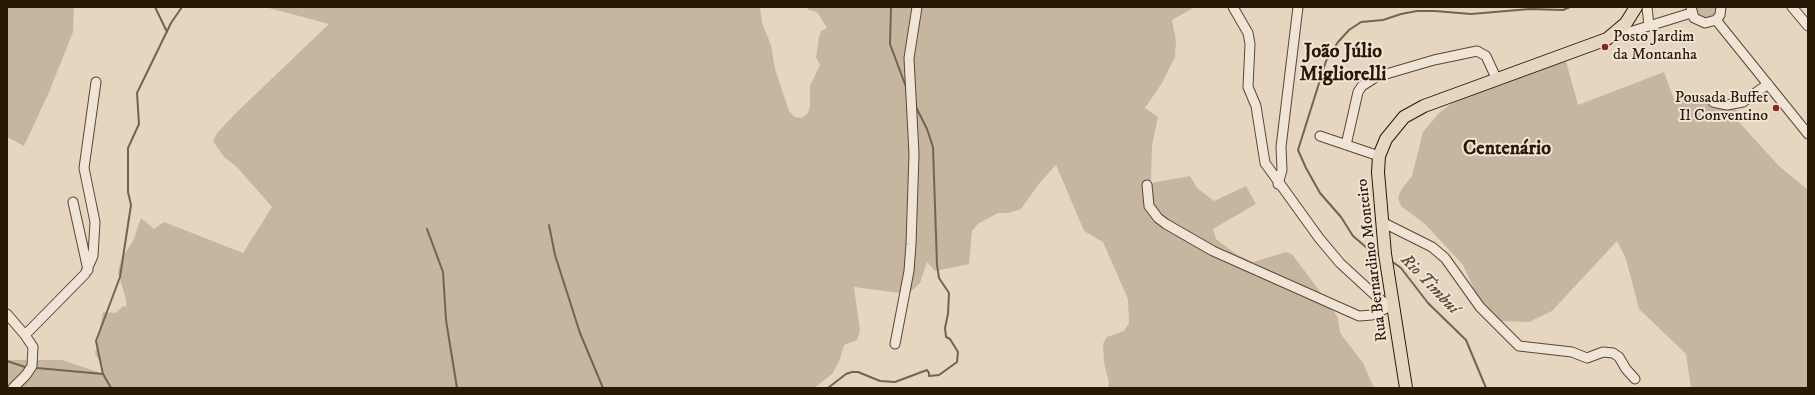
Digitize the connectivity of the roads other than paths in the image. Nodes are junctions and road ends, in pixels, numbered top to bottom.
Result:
1 (917, 7) edge
2 (1233, 7) edge
3 (1298, 7) edge
4 (1636, 7) edge
5 (1647, 7) edge
6 (1721, 7) edge
7 (1792, 7) edge
8 (1691, 10) edge
9 (1716, 20) junction
10 (1649, 26) junction
11 (1808, 26) edge
12 (1607, 39) junction
13 (1497, 80) junction
14 (96, 82) dead end
15 (1768, 84) junction
16 (1713, 102) dead end
17 (1808, 134) edge
18 (1320, 136) dead end
19 (1346, 145) junction
20 (1379, 156) junction
21 (1278, 184) junction
22 (1147, 185) dead end
23 (73, 202) dead end
24 (1384, 223) junction
25 (88, 270) junction
26 (1392, 308) junction
27 (7, 314) edge
28 (25, 336) junction
29 (895, 344) dead end
30 (1635, 379) dead end
31 (13, 388) edge
32 (1406, 388) edge

1 - 29 street
2 - 21 street
3 - 21 street
4 - 12 main road, Rua Bernardino Monteiro
5 - 10 street
6 - 9 street
7 - 11 street
8 - 9 street
8 - 10 street
9 - 15 street
10 - 12 street
12 - 13 main road, Rua Bernardino Monteiro
13 - 19 street
13 - 20 main road, Rua Bernardino Monteiro
14 - 25 street
15 - 16 street
15 - 17 street
18 - 19 street
19 - 20 street
20 - 24 main road, Rua Bernardino Monteiro
21 - 26 street
22 - 26 street
23 - 25 street
24 - 26 main road, Rua Bernardino Monteiro
24 - 30 street
25 - 28 street
26 - 32 main road, Rua Bernardino Monteiro
27 - 28 street
28 - 31 street

